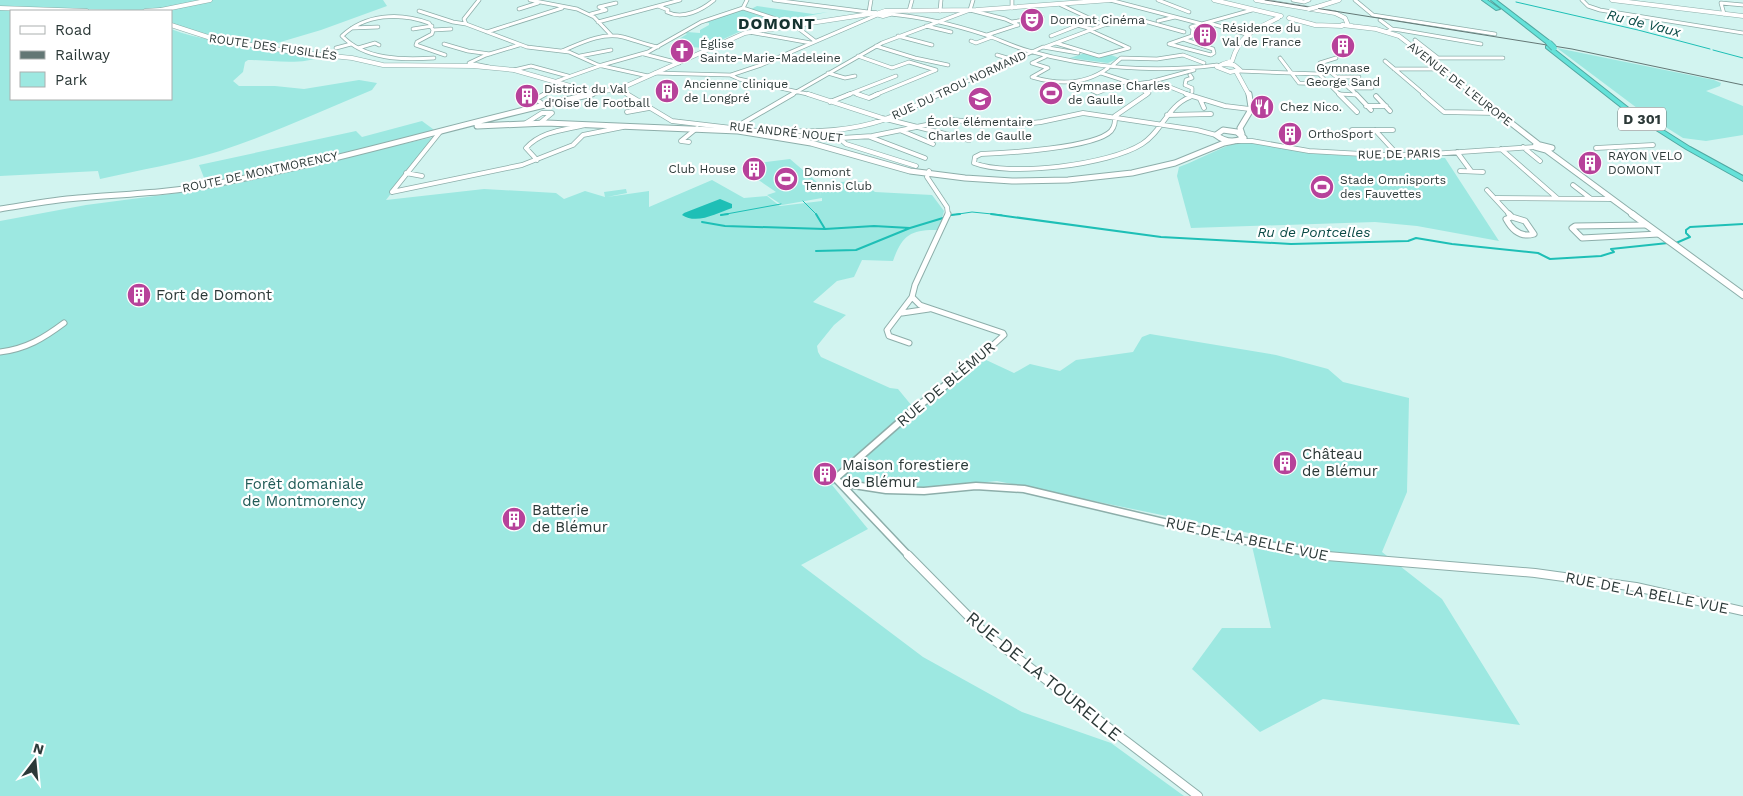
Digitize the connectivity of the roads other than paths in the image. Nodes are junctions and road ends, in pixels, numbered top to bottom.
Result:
1 (210, 0) edge
2 (479, 0) edge
3 (530, 0) edge
4 (680, 0) edge
5 (714, 0) edge
6 (747, 0) edge
7 (774, 0) edge
8 (871, 0) edge
9 (912, 0) edge
10 (941, 0) edge
11 (973, 0) edge
12 (1012, 0) edge
13 (1111, 0) edge
14 (1158, 0) edge
15 (1214, 0) edge
16 (1256, 0) edge
17 (1293, 0) edge
18 (1310, 0) edge
19 (1339, 0) edge
20 (1355, 0) edge
21 (1484, 0) edge
22 (1489, 0) edge
23 (1493, 0) edge
24 (1500, 0) edge
25 (1582, 0) edge
26 (1612, 0) edge
27 (1091, 1) edge
28 (616, 2) dead end
29 (540, 3) junction
30 (192, 5) junction
31 (1061, 5) junction
32 (1743, 5) edge
33 (658, 6) junction
34 (564, 7) junction
35 (0, 8) edge
36 (743, 8) junction
37 (1012, 8) junction
38 (519, 9) dead end
39 (59, 10) edge
40 (159, 10) edge
41 (162, 10) edge
42 (970, 10) junction
43 (1252, 10) junction
44 (389, 11) dead end
45 (419, 11) dead end
46 (907, 11) junction
47 (940, 11) junction
48 (869, 12) junction
49 (883, 12) junction
50 (591, 14) junction
51 (877, 14) junction
52 (889, 14) junction
53 (1724, 14) junction
54 (1042, 16) dead end
55 (1176, 16) junction
56 (1743, 16) edge
57 (382, 17) junction
58 (1284, 18) junction
59 (1380, 20) dead end
60 (1158, 21) dead end
61 (598, 22) junction
62 (937, 22) junction
63 (1012, 22) junction
64 (1066, 22) dead end
65 (1209, 23) junction
66 (466, 24) junction
67 (1104, 24) junction
68 (1202, 24) junction
69 (1522, 24) junction
70 (794, 25) junction
71 (1079, 25) junction
72 (1350, 25) junction
73 (172, 26) edge
74 (926, 26) junction
75 (378, 27) dead end
76 (352, 28) junction
77 (432, 28) junction
78 (413, 29) dead end
79 (451, 29) dead end
80 (1091, 30) junction
81 (1390, 30) junction
82 (1193, 31) junction
83 (487, 32) junction
84 (749, 32) junction
85 (951, 32) dead end
86 (1184, 32) dead end
87 (1743, 33) edge
88 (1246, 34) junction
89 (1495, 34) dead end
90 (986, 35) junction
91 (611, 36) junction
92 (898, 36) junction
93 (1192, 36) junction
94 (992, 37) junction
95 (1182, 39) junction
96 (1062, 40) junction
97 (1415, 40) dead end
98 (971, 41) dead end
99 (813, 42) junction
100 (1056, 43) junction
101 (351, 44) junction
102 (444, 44) dead end
103 (1481, 44) dead end
104 (379, 45) dead end
105 (520, 45) junction
106 (932, 45) dead end
107 (1549, 45) junction
108 (876, 46) junction
109 (1043, 47) junction
110 (336, 48) dead end
111 (358, 48) junction
112 (658, 48) junction
113 (611, 50) dead end
114 (562, 51) junction
115 (1033, 52) junction
116 (1078, 53) dead end
117 (490, 54) junction
118 (644, 54) junction
119 (997, 55) dead end
120 (580, 56) junction
121 (858, 56) junction
122 (1045, 57) dead end
123 (434, 58) junction
124 (1280, 58) dead end
125 (1336, 58) dead end
126 (1427, 58) junction
127 (1438, 58) junction
128 (1503, 58) dead end
129 (1014, 60) junction
130 (1385, 61) dead end
131 (679, 63) junction
132 (1223, 64) junction
133 (434, 65) junction
134 (602, 65) junction
135 (948, 65) dead end
136 (1111, 65) junction
137 (1204, 65) junction
138 (1217, 65) junction
139 (489, 67) junction
140 (1394, 68) junction
141 (1238, 69) junction
142 (1441, 69) junction
143 (514, 70) junction
144 (1196, 70) dead end
145 (1221, 70) junction
146 (1227, 72) junction
147 (1330, 72) junction
148 (655, 73) junction
149 (1291, 73) junction
150 (828, 74) junction
151 (1101, 74) junction
152 (1319, 74) junction
153 (1190, 75) dead end
154 (568, 76) junction
155 (648, 76) junction
156 (731, 76) junction
157 (855, 76) dead end
158 (896, 76) dead end
159 (1338, 77) junction
160 (1359, 77) dead end
161 (1241, 78) junction
162 (557, 81) junction
163 (1075, 82) junction
164 (1125, 82) junction
165 (1160, 83) dead end
166 (563, 84) junction
167 (1330, 84) junction
168 (622, 87) junction
169 (1349, 88) junction
170 (1372, 88) dead end
171 (798, 91) junction
172 (1145, 92) dead end
173 (1354, 92) dead end
174 (593, 93) junction
175 (854, 93) junction
176 (1191, 94) junction
177 (1340, 94) junction
178 (1376, 96) dead end
179 (1200, 99) junction
180 (830, 102) junction
181 (544, 104) junction
182 (1366, 106) junction
183 (1386, 106) junction
184 (649, 108) junction
185 (1204, 108) dead end
186 (1249, 110) junction
187 (1371, 110) dead end
188 (1266, 111) dead end
189 (1390, 111) dead end
190 (627, 112) dead end
191 (1357, 112) dead end
192 (1496, 113) junction
193 (1211, 114) dead end
194 (1167, 115) junction
195 (1115, 116) junction
196 (885, 119) junction
197 (526, 123) junction
198 (540, 123) junction
199 (478, 124) junction
200 (586, 124) junction
201 (625, 125) junction
202 (695, 126) junction
203 (1158, 126) junction
204 (736, 127) junction
205 (915, 127) junction
206 (754, 130) junction
207 (1352, 130) dead end
208 (1375, 130) junction
209 (1393, 130) dead end
210 (797, 131) junction
211 (902, 131) junction
212 (439, 133) junction
213 (1220, 133) junction
214 (1243, 135) junction
215 (868, 136) junction
216 (789, 138) junction
217 (840, 139) junction
218 (970, 140) dead end
219 (1236, 141) junction
220 (689, 142) dead end
221 (1263, 142) junction
222 (933, 144) dead end
223 (1537, 145) junction
224 (1653, 145) dead end
225 (1216, 146) junction
226 (1523, 147) junction
227 (1596, 148) dead end
228 (1501, 149) junction
229 (1457, 152) junction
230 (1398, 155) junction
231 (924, 158) dead end
232 (537, 160) junction
233 (1540, 161) dead end
234 (916, 166) dead end
235 (1460, 171) dead end
236 (1471, 171) junction
237 (1483, 172) dead end
238 (406, 173) junction
239 (930, 174) junction
240 (1743, 175) edge
241 (422, 176) dead end
242 (1743, 179) edge
243 (1573, 185) dead end
244 (1487, 190) dead end
245 (1496, 198) junction
246 (1556, 198) junction
247 (1590, 198) junction
248 (1611, 198) junction
249 (0, 209) edge
250 (1512, 217) junction
251 (1647, 226) junction
252 (1659, 234) junction
253 (1743, 295) edge
254 (912, 297) junction
255 (931, 309) junction
256 (902, 313) junction
257 (64, 324) dead end
258 (909, 343) dead end
259 (0, 352) edge
260 (839, 481) junction
261 (1743, 611) edge
262 (1198, 796) edge

1 - 30 street
2 - 66 street
3 - 29 street
4 - 33 street
5 - 33 street
6 - 36 street
7 - 48 street
8 - 48 street
9 - 46 street
10 - 47 street
11 - 42 street
12 - 37 street
13 - 27 street
13 - 55 street
14 - 55 street
15 - 43 street
16 - 72 street
17 - 18 street
19 - 58 street, bridge
20 - 89 street
21 - 69 highway
22 - 69 highway, D 301
23 - 69 highway, D 301
24 - 69 highway
25 - 87 street
26 - 53 street
27 - 31 street
28 - 50 street
29 - 34 street
29 - 38 street
30 - 40 street
30 - 41 street
31 - 37 street
31 - 67 street
32 - 53 street
33 - 61 street
34 - 50 street
34 - 83 street
35 - 39 street
36 - 70 street
36 - 112 street
37 - 42 street
42 - 47 street
42 - 62 street
42 - 63 street
43 - 58 street
43 - 65 street
44 - 57 street
45 - 66 street
46 - 47 street
46 - 49 street
46 - 52 street
48 - 51 street
49 - 51 street
49 - 52 street
50 - 61 street
51 - 52 street
51 - 70 street
51 - 99 street
52 - 62 street
53 - 56 street
54 - 63 street
55 - 60 street
55 - 68 street
57 - 76 street
57 - 77 street
58 - 72 street
58 - 88 street
58 - 141 street
59 - 81 street
61 - 91 street
62 - 74 street
62 - 90 street
63 - 90 street
64 - 71 street
65 - 68 street
65 - 88 street
66 - 83 street
67 - 80 street, RUE DU TROU NORMAND
67 - 86 street, RUE DU TROU NORMAND
68 - 82 street
69 - 107 highway, D 301
70 - 84 street
70 - 99 street
71 - 80 street
71 - 96 street
72 - 81 street, AVENUE DE L'EUROPE
73 - 133 street, ROUTE DES FUSILLÉS
74 - 85 street
74 - 92 street
75 - 76 street
76 - 101 street
77 - 78 street
77 - 79 street
77 - 123 street
80 - 96 street, RUE DU TROU NORMAND
80 - 100 street
81 - 103 street
81 - 126 street, AVENUE DE L'EUROPE
82 - 93 street
82 - 93 street
83 - 105 street
84 - 99 street
84 - 131 street
88 - 132 street
90 - 94 street
91 - 112 street
91 - 114 street
92 - 106 street
92 - 108 street
93 - 95 street
94 - 98 street
94 - 115 street
95 - 95 street
96 - 100 street, RUE DU TROU NORMAND
97 - 127 street
99 - 156 street
100 - 109 street, RUE DU TROU NORMAND
101 - 110 street
101 - 111 street
102 - 117 street
104 - 111 street
105 - 114 street
105 - 117 street
107 - 240 highway, D 301
107 - 242 highway, D 301
108 - 121 street
108 - 135 street
109 - 115 street, RUE DU TROU NORMAND
109 - 116 street
111 - 123 street
112 - 118 street
113 - 120 street
114 - 120 street
115 - 129 street, RUE DU TROU NORMAND
115 - 136 street
117 - 139 street
118 - 131 street
118 - 134 street
119 - 129 street
120 - 134 street
121 - 150 street
121 - 175 street
122 - 163 street
123 - 133 street
124 - 149 street
125 - 147 street
126 - 127 street
126 - 142 street, AVENUE DE L'EUROPE
127 - 128 street
129 - 196 street, RUE DU TROU NORMAND
130 - 140 street
131 - 148 street
132 - 138 street
132 - 141 street
133 - 139 street, ROUTE DES FUSILLÉS
134 - 154 street
134 - 155 street
136 - 137 street
136 - 137 street
136 - 151 street
137 - 138 street
137 - 145 street
138 - 145 street
139 - 143 street, ROUTE DES FUSILLÉS
140 - 142 street
140 - 192 street
141 - 146 street
141 - 149 street
141 - 161 street
142 - 192 street, AVENUE DE L'EUROPE
143 - 154 street
143 - 162 street, ROUTE DES FUSILLÉS
144 - 164 street
145 - 146 street
146 - 161 street
147 - 152 street
147 - 159 street
148 - 155 street
148 - 156 street
149 - 152 street
149 - 167 street
150 - 157 street
150 - 171 street
151 - 163 street
151 - 164 street
152 - 167 street
153 - 176 street
154 - 162 street
155 - 168 street
156 - 171 street
158 - 175 street
159 - 160 street
159 - 169 street
161 - 186 street
162 - 166 street, ROUTE DES FUSILLÉS
163 - 164 street
165 - 176 street
166 - 174 street, ROUTE DES FUSILLÉS
166 - 181 street
167 - 177 street
168 - 174 street
168 - 184 street, RUE ANDRÉ NOUET
169 - 170 street
169 - 173 street
171 - 180 street
171 - 204 street
172 - 195 street
174 - 181 street
175 - 180 street
176 - 179 street
176 - 194 street
177 - 182 street
177 - 191 street
178 - 183 street
179 - 185 street
179 - 186 street
180 - 196 street
181 - 199 street
182 - 183 street
182 - 187 street
183 - 189 street
184 - 190 street
184 - 202 street, RUE ANDRÉ NOUET
186 - 188 street
186 - 213 street
186 - 214 street
192 - 223 street, AVENUE DE L'EUROPE
193 - 194 street
194 - 203 street
195 - 203 street, RUE ANDRÉ NOUET
195 - 203 street
195 - 205 street, RUE ANDRÉ NOUET
196 - 205 street
196 - 210 street, RUE DU TROU NORMAND
197 - 198 street
197 - 198 street
197 - 199 street
198 - 200 street
199 - 212 street, ROUTE DE MONTMORENCY
200 - 201 street
200 - 232 street
201 - 202 street
201 - 232 street
202 - 204 street, RUE ANDRÉ NOUET
202 - 216 street
202 - 220 street
203 - 213 street, RUE ANDRÉ NOUET
204 - 206 street, RUE ANDRÉ NOUET
205 - 211 street, RUE ANDRÉ NOUET
205 - 218 street
206 - 210 street, RUE DU TROU NORMAND
206 - 216 street, RUE ANDRÉ NOUET
207 - 208 street
208 - 209 street
208 - 230 street
210 - 216 street
211 - 215 street, RUE ANDRÉ NOUET
211 - 222 street
212 - 238 street
212 - 249 street, ROUTE DE MONTMORENCY
213 - 214 street
213 - 219 street
213 - 225 street
214 - 219 street
214 - 221 street, RUE DE PARIS
215 - 217 street, RUE ANDRÉ NOUET
215 - 231 street
216 - 217 street, RUE ANDRÉ NOUET
216 - 239 street
217 - 234 street
219 - 221 street, RUE DE PARIS
219 - 225 street
221 - 230 street, RUE DE PARIS
223 - 226 street, RUE DE PARIS
223 - 248 street
224 - 227 street
225 - 239 street
226 - 228 street, RUE DE PARIS
226 - 233 street
228 - 229 street, RUE DE PARIS
228 - 246 street
229 - 230 street, RUE DE PARIS
229 - 236 street
232 - 238 street
235 - 236 street
236 - 237 street
238 - 241 street
239 - 254 street
243 - 247 street
244 - 245 street
245 - 246 street
245 - 250 street
246 - 247 street
247 - 248 street
248 - 251 street
250 - 250 street
251 - 252 street
251 - 252 street
252 - 253 street
254 - 255 street, RUE DE BLÉMUR
254 - 256 street
255 - 256 street
255 - 260 street, RUE DE BLÉMUR
256 - 258 street
257 - 259 street
260 - 261 street, RUE DE LA BELLE VUE
260 - 262 street, RUE DE LA TOURELLE

